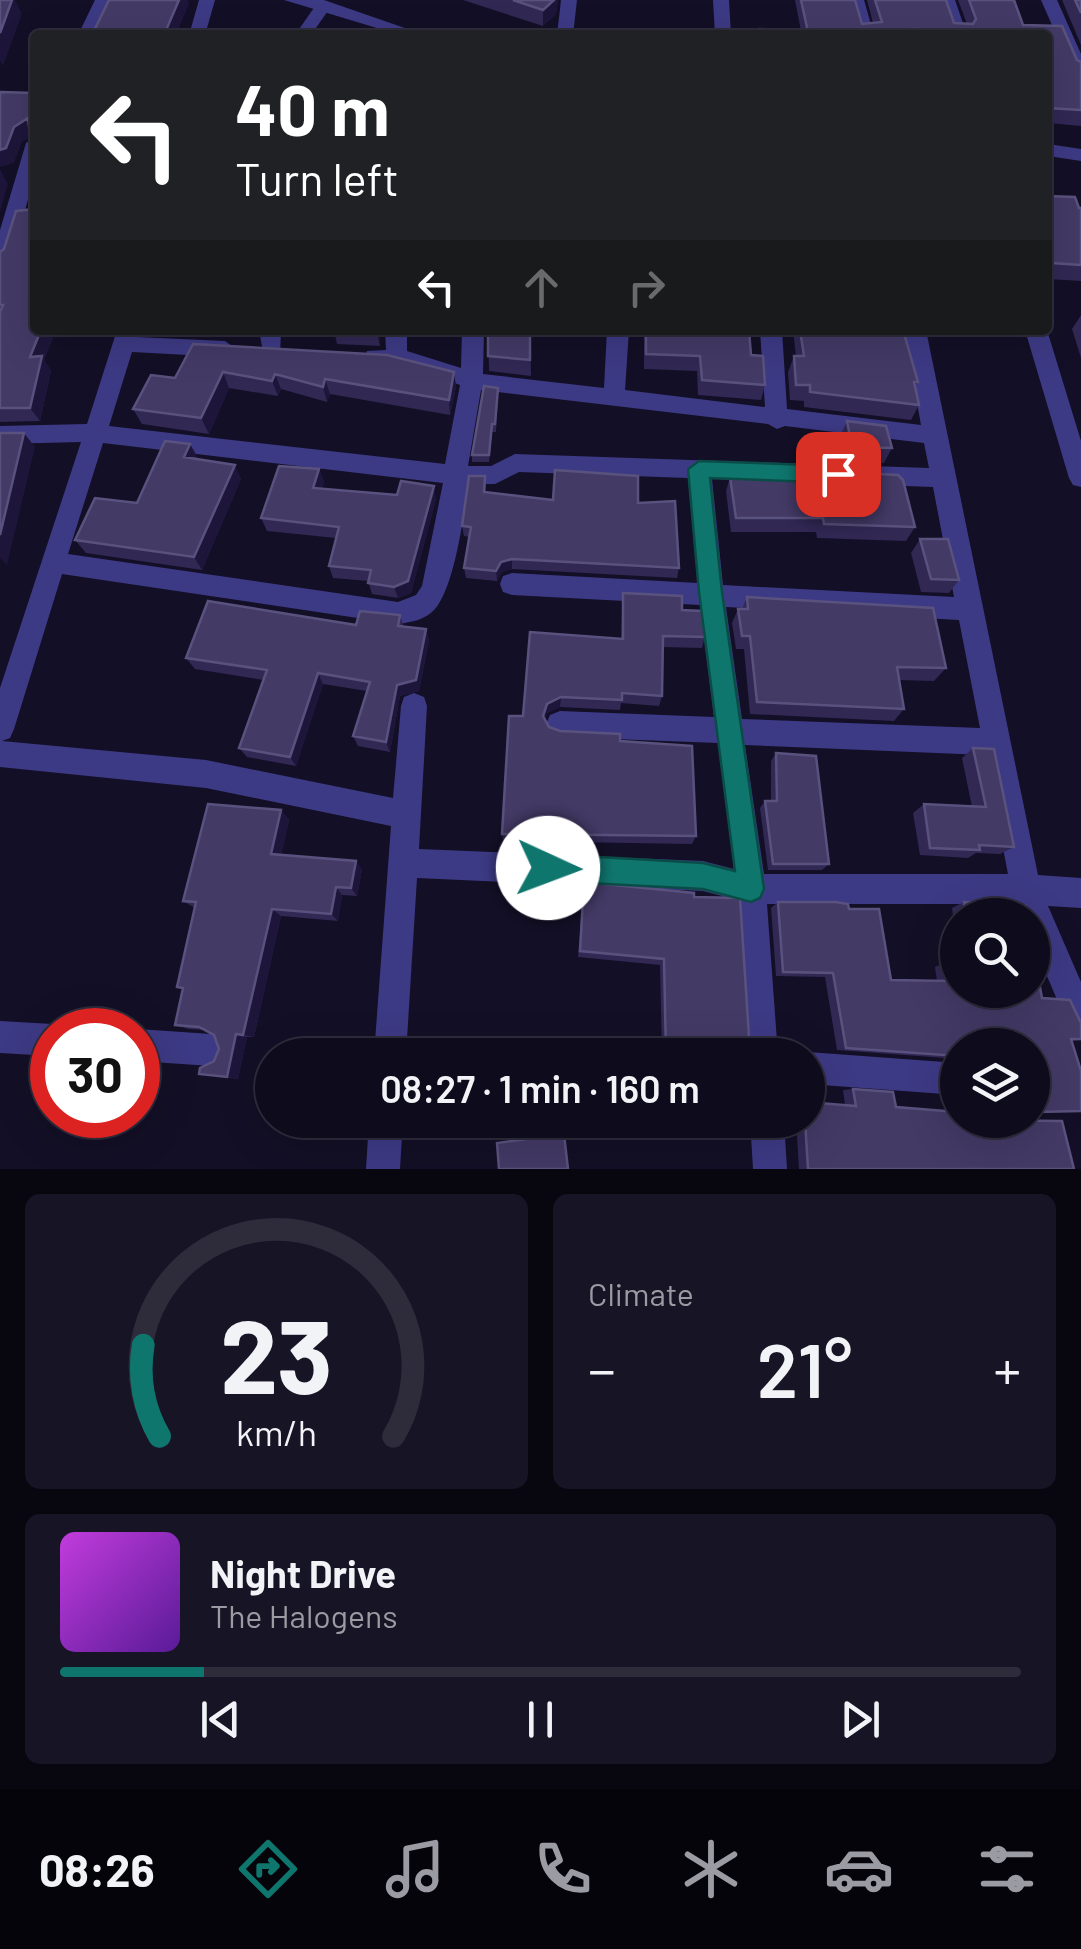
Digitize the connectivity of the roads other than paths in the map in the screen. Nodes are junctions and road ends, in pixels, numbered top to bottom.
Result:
1 (103, 0) edge
2 (207, 0) edge
3 (292, 0) edge
4 (567, 0) edge
5 (721, 0) edge
6 (856, 0) edge
7 (947, 0) edge
8 (1050, 0) edge
9 (324, 5) junction
10 (88, 30) edge
11 (199, 30) edge
12 (306, 30) edge
13 (401, 30) edge
14 (565, 30) edge
15 (722, 30) edge
16 (865, 30) edge
17 (957, 30) edge
18 (1081, 72) edge
19 (1052, 151) edge
20 (1081, 156) edge
21 (30, 173) edge
22 (0, 174) edge
23 (0, 263) edge
24 (396, 335) edge
25 (473, 335) edge
26 (618, 335) edge
27 (771, 335) edge
28 (916, 335) edge
29 (1038, 335) edge
30 (126, 337) edge
31 (278, 344) edge
32 (343, 355) edge
33 (397, 359) junction
34 (472, 381) junction
35 (614, 399) junction
36 (777, 420) junction
37 (94, 433) junction
38 (0, 435) edge
39 (934, 435) junction
40 (699, 469) junction
41 (456, 475) junction
42 (943, 478) junction
43 (1081, 478) edge
44 (52, 562) junction
45 (512, 584) dead end
46 (711, 592) junction
47 (968, 608) junction
48 (414, 706) dead end
49 (560, 724) dead end
50 (0, 730) edge
51 (730, 730) junction
52 (995, 742) junction
53 (0, 754) edge
54 (406, 816) junction
55 (403, 862) junction
56 (751, 889) junction
57 (1026, 889) junction
58 (1081, 893) edge
59 (1081, 1019) edge
60 (0, 1037) edge
61 (391, 1038) edge
62 (761, 1038) edge
63 (30, 1039) edge
64 (160, 1047) edge
65 (211, 1050) edge
66 (825, 1069) edge
67 (940, 1078) edge
68 (385, 1138) edge
69 (768, 1138) edge
70 (382, 1169) edge
71 (770, 1169) edge

1 - 10 street
2 - 11 street
3 - 9 street
4 - 14 street
5 - 15 street
6 - 16 street
7 - 17 street
8 - 18 street
9 - 12 street
9 - 13 street
19 - 20 street
21 - 22 street
21 - 23 street
24 - 33 street
25 - 34 street
26 - 35 street
27 - 36 street
28 - 39 street
29 - 43 street
30 - 31 street
30 - 37 street
32 - 33 street
33 - 34 street
34 - 35 street
34 - 41 street
35 - 36 street
36 - 39 street
37 - 38 street
37 - 41 street
37 - 44 street
39 - 42 street
40 - 41 street
40 - 42 street
40 - 46 street
41 - 44 street
42 - 47 street
44 - 50 street
45 - 46 street
46 - 47 street
46 - 51 street
47 - 52 street
48 - 54 street
49 - 51 street
51 - 52 street
51 - 56 street
52 - 57 street
53 - 54 street
54 - 55 street
55 - 56 street
55 - 61 street
56 - 57 street
56 - 62 street
57 - 58 street
57 - 59 street
60 - 63 street
64 - 65 street
66 - 67 street
68 - 70 street
69 - 71 street

